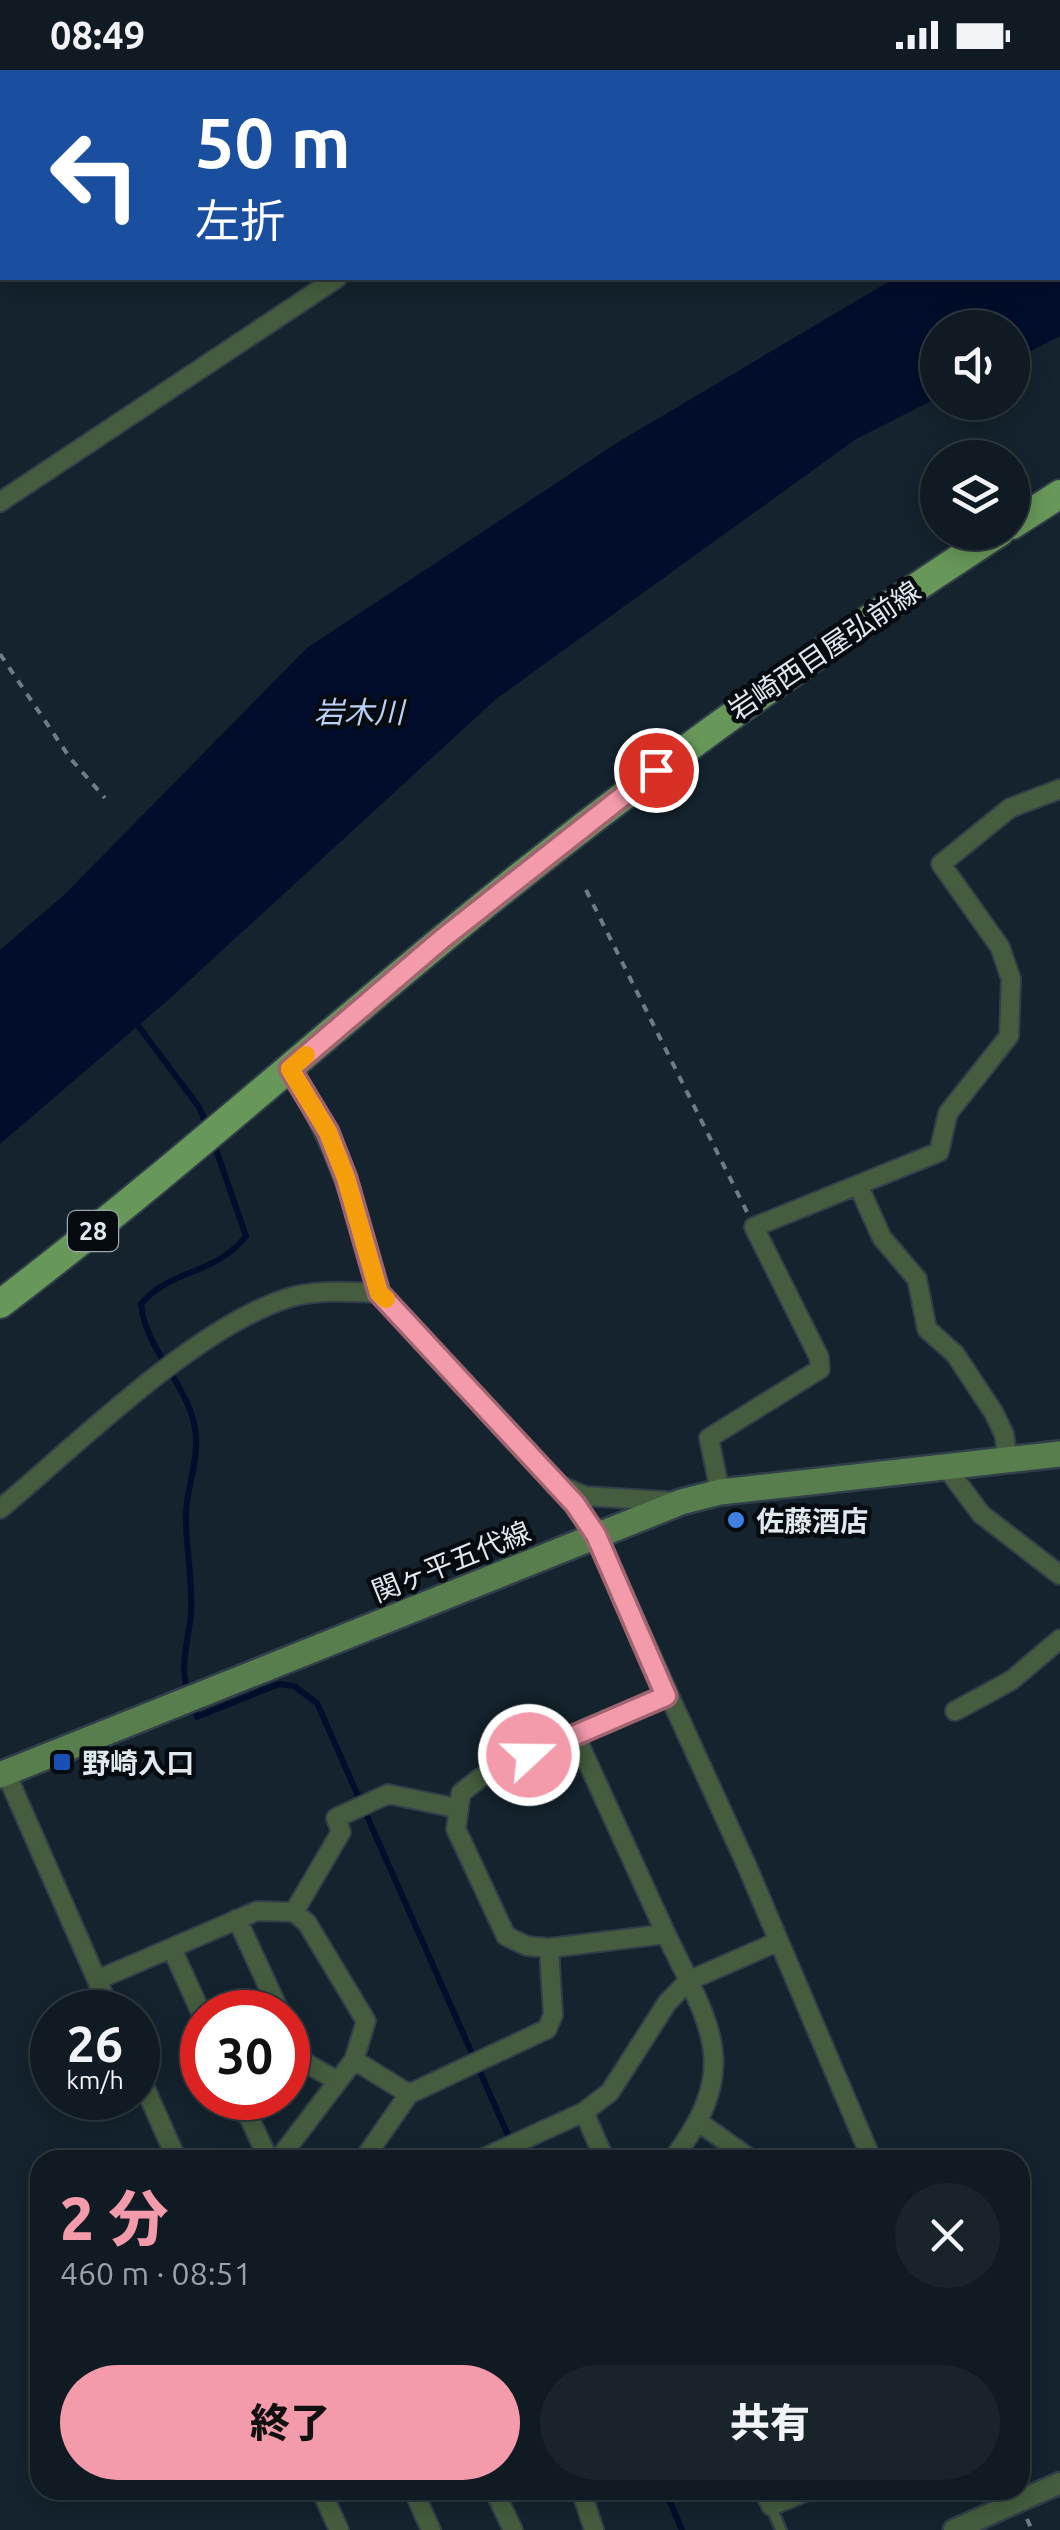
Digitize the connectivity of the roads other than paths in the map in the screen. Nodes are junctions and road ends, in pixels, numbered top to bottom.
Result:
1 (334, 280) edge
2 (1060, 494) edge
3 (0, 502) edge
4 (1030, 513) edge
5 (973, 550) edge
6 (1060, 789) edge
7 (290, 1069) junction
8 (859, 1187) junction
9 (379, 1293) junction
10 (0, 1304) edge
11 (1060, 1454) edge
12 (1008, 1460) junction
13 (946, 1467) junction
14 (559, 1485) junction
15 (720, 1492) junction
16 (682, 1502) junction
17 (0, 1509) edge
18 (596, 1535) junction
19 (1060, 1575) edge
20 (1060, 1639) edge
21 (666, 1696) junction
22 (954, 1711) dead end
23 (576, 1737) junction
24 (3, 1774) edge
25 (456, 1808) junction
26 (294, 1912) junction
27 (237, 1919) junction
28 (666, 1934) junction
29 (777, 1942) junction
30 (549, 1948) junction
31 (173, 1950) junction
32 (97, 1980) junction
33 (688, 1981) junction
34 (101, 1990) edge
35 (191, 1990) edge
36 (270, 1990) edge
37 (354, 2060) junction
38 (310, 2065) edge
39 (338, 2081) junction
40 (408, 2094) junction
41 (584, 2112) junction
42 (159, 2120) edge
43 (250, 2120) edge
44 (700, 2123) junction
45 (173, 2150) edge
46 (264, 2150) edge
47 (286, 2150) edge
48 (371, 2150) edge
49 (502, 2150) edge
50 (601, 2150) edge
51 (680, 2150) edge
52 (738, 2150) edge
53 (868, 2150) edge
54 (1060, 2483) edge
55 (1030, 2491) edge
56 (326, 2500) edge
57 (417, 2500) edge
58 (499, 2500) edge
59 (584, 2500) edge
60 (768, 2500) edge
61 (1008, 2500) edge
62 (338, 2530) edge
63 (430, 2530) edge
64 (513, 2530) edge
65 (594, 2530) edge
66 (782, 2530) edge
67 (954, 2530) edge

1 - 3 street
2 - 4 main road
5 - 7 main road, 岩崎西目屋弘前線 / 28
6 - 8 street
7 - 9 street
7 - 10 main road, 岩崎西目屋弘前線 / 28
8 - 12 street
8 - 15 street
9 - 14 street
9 - 17 street
11 - 12 main road, 関ヶ平五代線
12 - 13 main road, 関ヶ平五代線
13 - 15 main road, 関ヶ平五代線
13 - 19 street
14 - 16 street
14 - 18 street
15 - 16 main road, 関ヶ平五代線
16 - 18 main road, 関ヶ平五代線
18 - 21 street
18 - 24 main road, 関ヶ平五代線
20 - 22 street
21 - 23 street
21 - 29 street
23 - 25 street
23 - 28 street
24 - 32 street
25 - 26 street
25 - 30 street
26 - 27 street
26 - 37 street
27 - 31 street
27 - 36 street
28 - 30 street
28 - 33 street
29 - 33 street
29 - 53 street
30 - 40 street
31 - 32 street
31 - 35 street
32 - 34 street
33 - 41 street
33 - 44 street
37 - 39 street
37 - 40 street
38 - 39 street
39 - 47 street
40 - 48 street
41 - 49 street
41 - 50 street
42 - 45 street
43 - 46 street
44 - 51 street
44 - 52 street
54 - 55 street
56 - 62 street
57 - 63 street
58 - 64 street
59 - 65 street
60 - 66 lane
61 - 67 street

